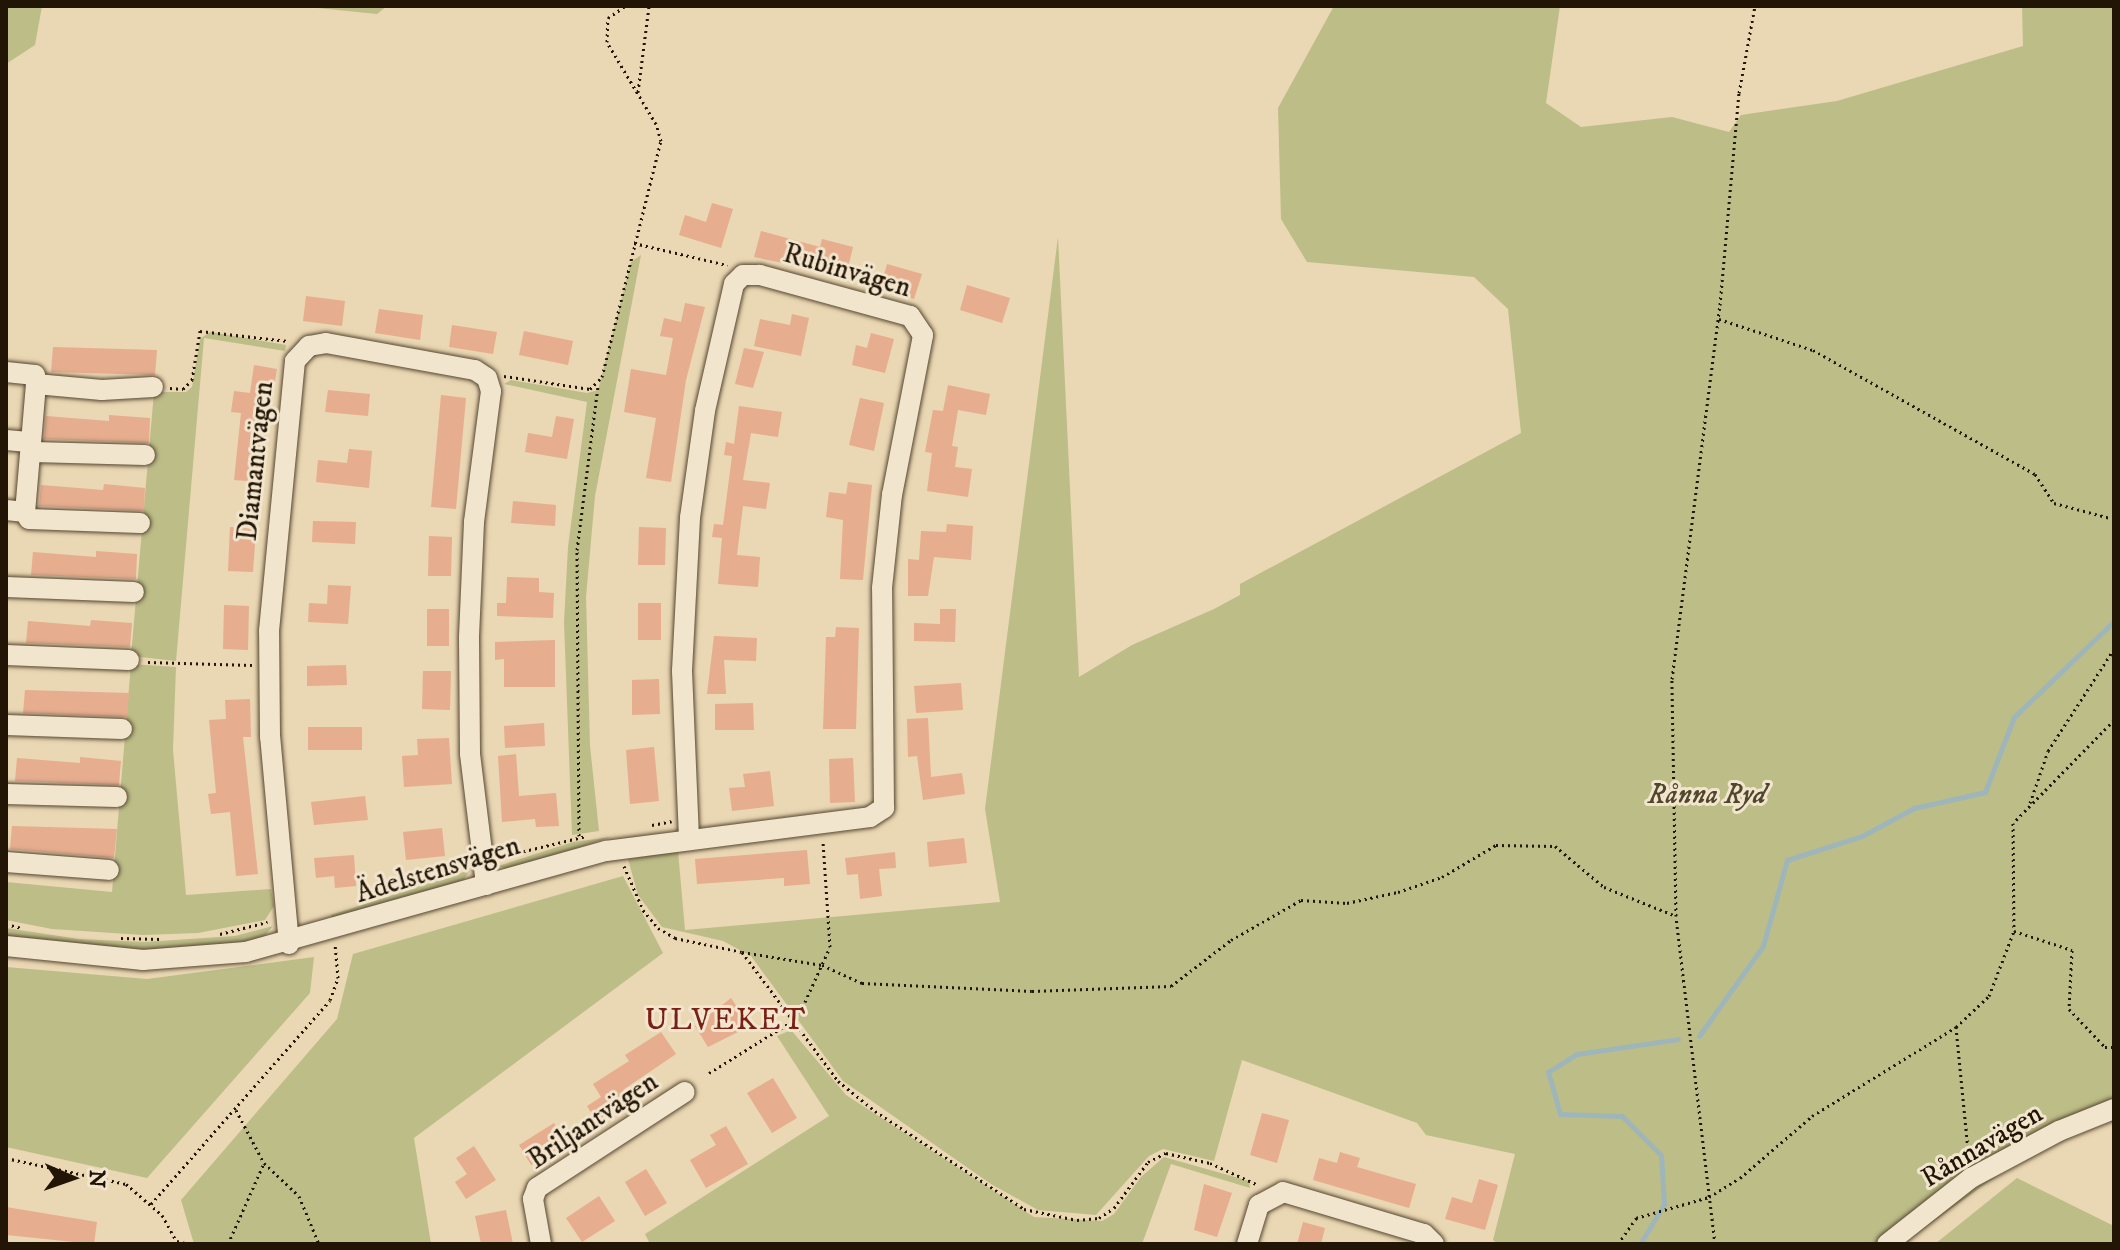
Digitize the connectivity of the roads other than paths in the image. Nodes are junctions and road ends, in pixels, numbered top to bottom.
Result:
1 (6, 372) edge
2 (36, 384) junction
3 (153, 387) road end
4 (6, 440) edge
5 (32, 447) junction
6 (145, 455) dead end
7 (16, 511) edge
8 (140, 523) dead end
9 (6, 587) edge
10 (134, 592) dead end
11 (6, 655) edge
12 (129, 660) road end
13 (6, 725) edge
14 (122, 729) dead end
15 (6, 794) edge
16 (117, 797) dead end
17 (884, 808) joint
18 (689, 837) junction
19 (6, 862) edge
20 (109, 870) dead end
21 (486, 885) junction
22 (289, 944) junction
23 (6, 946) edge
24 (685, 1092) dead end
25 (2114, 1109) edge
26 (541, 1244) edge
27 (1247, 1244) edge
28 (1434, 1244) edge
29 (1887, 1244) edge

1 - 2 street
2 - 3 street
2 - 5 street
4 - 5 street
5 - 6 street
5 - 7 street
7 - 8 street
9 - 10 street
11 - 12 street
13 - 14 street
15 - 16 street
17 - 18 street, Ädelstensvägen
17 - 18 street, Rubinvägen
18 - 21 street, Ädelstensvägen
19 - 20 street
21 - 22 street, Ädelstensvägen
21 - 22 street, Diamantvägen
22 - 23 street, Ädelstensvägen
24 - 26 street, Briljantvägen
25 - 29 street, Rånnavägen
27 - 28 street

